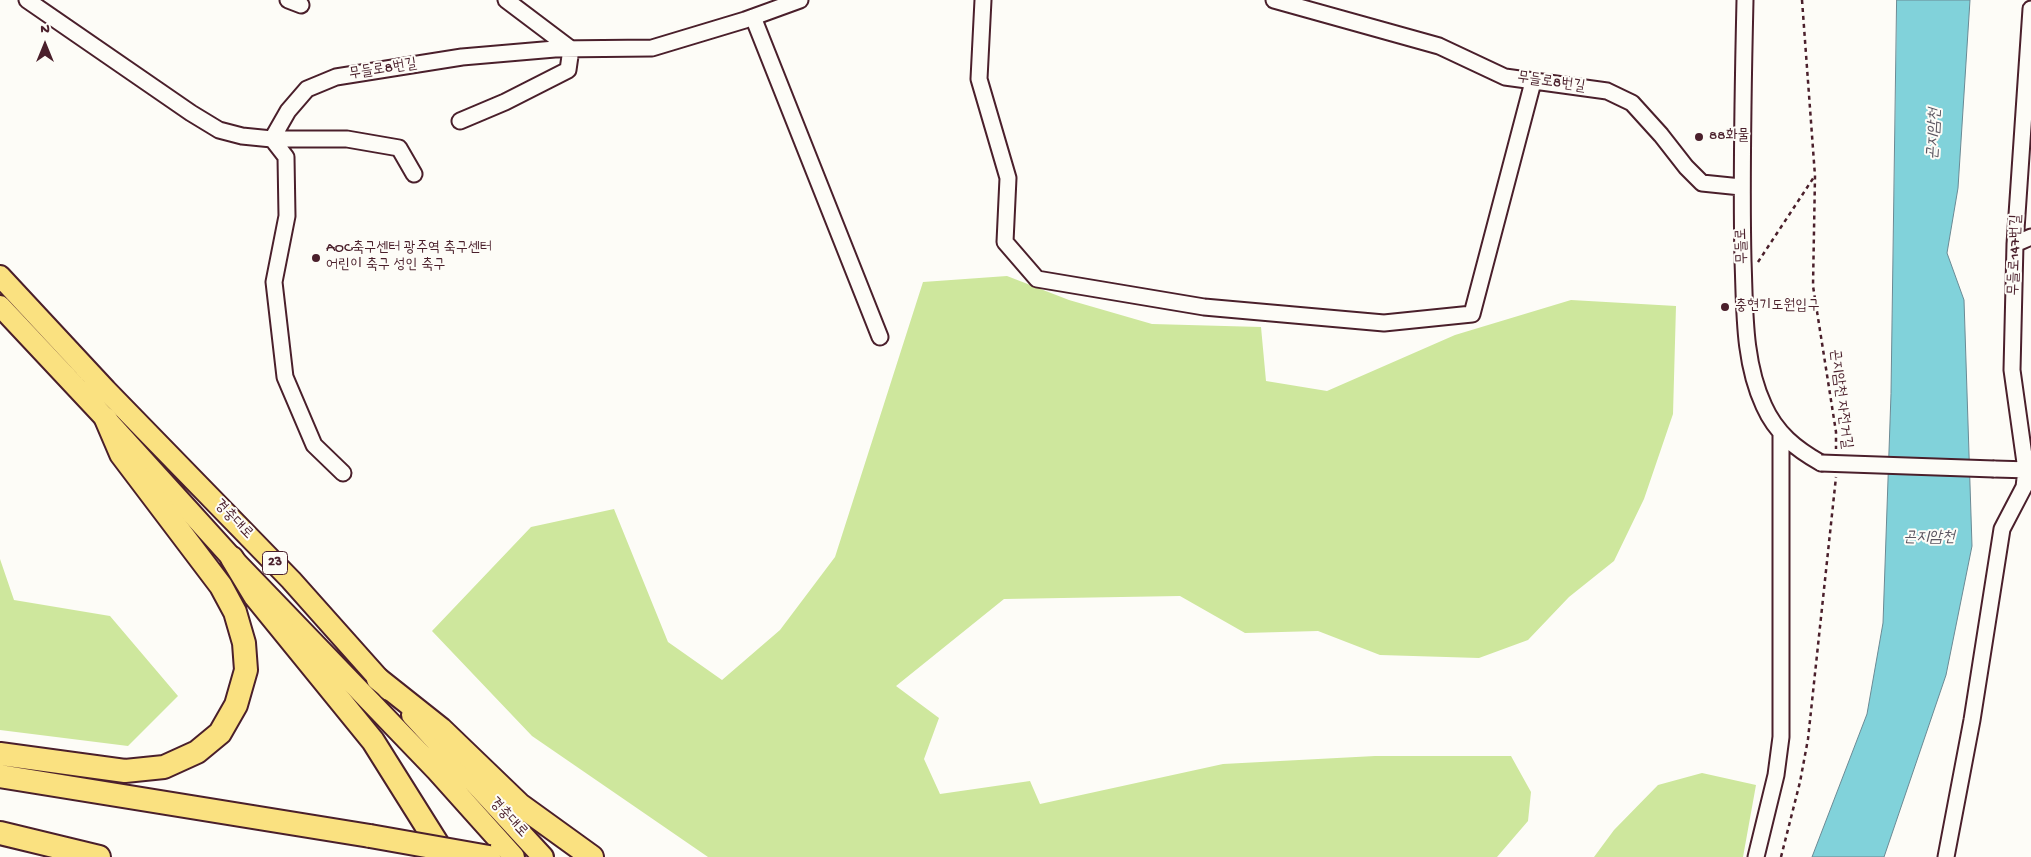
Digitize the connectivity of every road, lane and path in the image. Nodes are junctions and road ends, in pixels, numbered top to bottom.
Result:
1 (27, 0) edge
2 (506, 0) edge
3 (800, 0) edge
4 (984, 0) edge
5 (1274, 0) edge
6 (1745, 0) edge
7 (1802, 0) edge
8 (2031, 9) edge
9 (753, 17) junction
10 (571, 49) junction
11 (1533, 82) junction
12 (460, 121) dead end
13 (272, 139) junction
14 (414, 174) dead end
15 (1815, 176) junction
16 (1741, 187) junction
17 (2031, 238) edge
18 (2015, 244) junction
19 (0, 276) edge
20 (1744, 282) junction
21 (0, 306) edge
22 (880, 337) dead end
23 (106, 419) junction
24 (1781, 435) junction
25 (1836, 451) dead end
26 (1836, 470) dead end
27 (2028, 470) edge
28 (343, 473) dead end
29 (232, 558) junction
30 (378, 679) junction
31 (0, 754) edge
32 (0, 776) edge
33 (0, 833) edge
34 (99, 857) edge
35 (443, 857) edge
36 (490, 857) edge
37 (514, 857) edge
38 (543, 857) edge
39 (592, 857) edge
40 (1756, 857) edge
41 (1781, 857) edge
42 (1946, 857) edge

1 - 13 street
2 - 10 street
3 - 9 street, 무들로8번길
4 - 11 street
5 - 11 street, 무들로8번길
6 - 16 street, 무들로
7 - 15 path, 곤지암천 자전거길
8 - 18 street, 무들로147번길
9 - 10 street, 무들로8번길
9 - 22 street
10 - 12 street
10 - 13 street, 무들로8번길
11 - 16 street, 무들로8번길
13 - 14 street
13 - 28 street
15 - 20 path
15 - 25 path, 곤지암천 자전거길
16 - 20 street, 무들로
17 - 18 street
18 - 27 street, 무들로147번길
19 - 30 main road, 경충대로 / 23
20 - 24 street, 무들로
21 - 23 main road, 경충대로 / 23
23 - 29 main road, 경충대로 / 23
23 - 31 highway
24 - 27 street, 무들로, bridge
24 - 40 street
26 - 41 path, 곤지암천 자전거길
27 - 42 street
29 - 35 highway
29 - 37 main road, 경충대로 / 23
30 - 38 main road, 경충대로 / 23
30 - 39 highway
32 - 36 highway, bridge
33 - 34 highway

